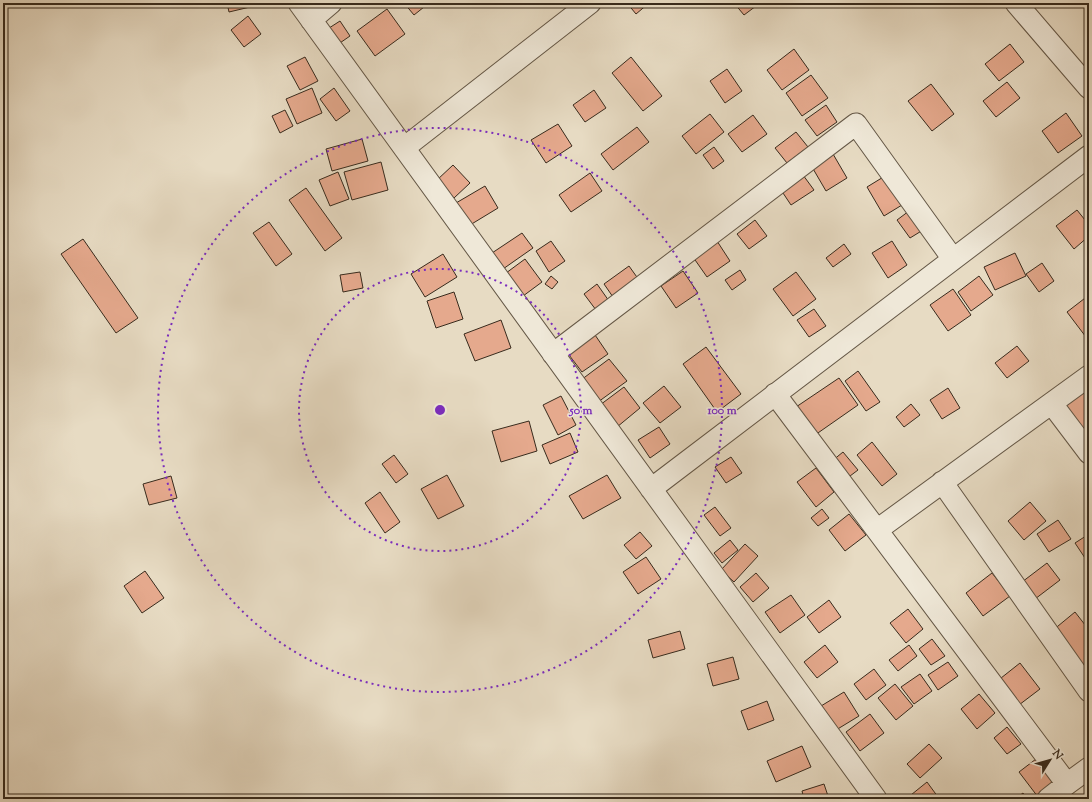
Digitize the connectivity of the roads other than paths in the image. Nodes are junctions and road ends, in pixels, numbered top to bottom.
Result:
1 (299, 3) edge
2 (331, 3) edge
3 (590, 3) edge
4 (1016, 3) edge
5 (311, 20) junction
6 (1089, 88) edge
7 (404, 148) junction
8 (1089, 156) edge
9 (953, 259) junction
10 (553, 354) junction
11 (1089, 376) edge
12 (775, 394) junction
13 (1052, 404) junction
14 (1089, 453) edge
15 (942, 482) junction
16 (651, 489) junction
17 (877, 530) junction
18 (1089, 690) edge
19 (1089, 768) edge
20 (1067, 784) junction
21 (876, 799) edge
22 (1048, 799) edge

1 - 5 street
2 - 5 street
3 - 7 street
4 - 6 street
5 - 7 street
7 - 10 street
8 - 9 street
9 - 10 street
9 - 12 street
10 - 16 street
11 - 13 street
12 - 16 street
12 - 17 street
13 - 14 street
13 - 15 street
15 - 17 street
15 - 18 street
16 - 21 street
17 - 20 street
19 - 20 street
20 - 22 street

